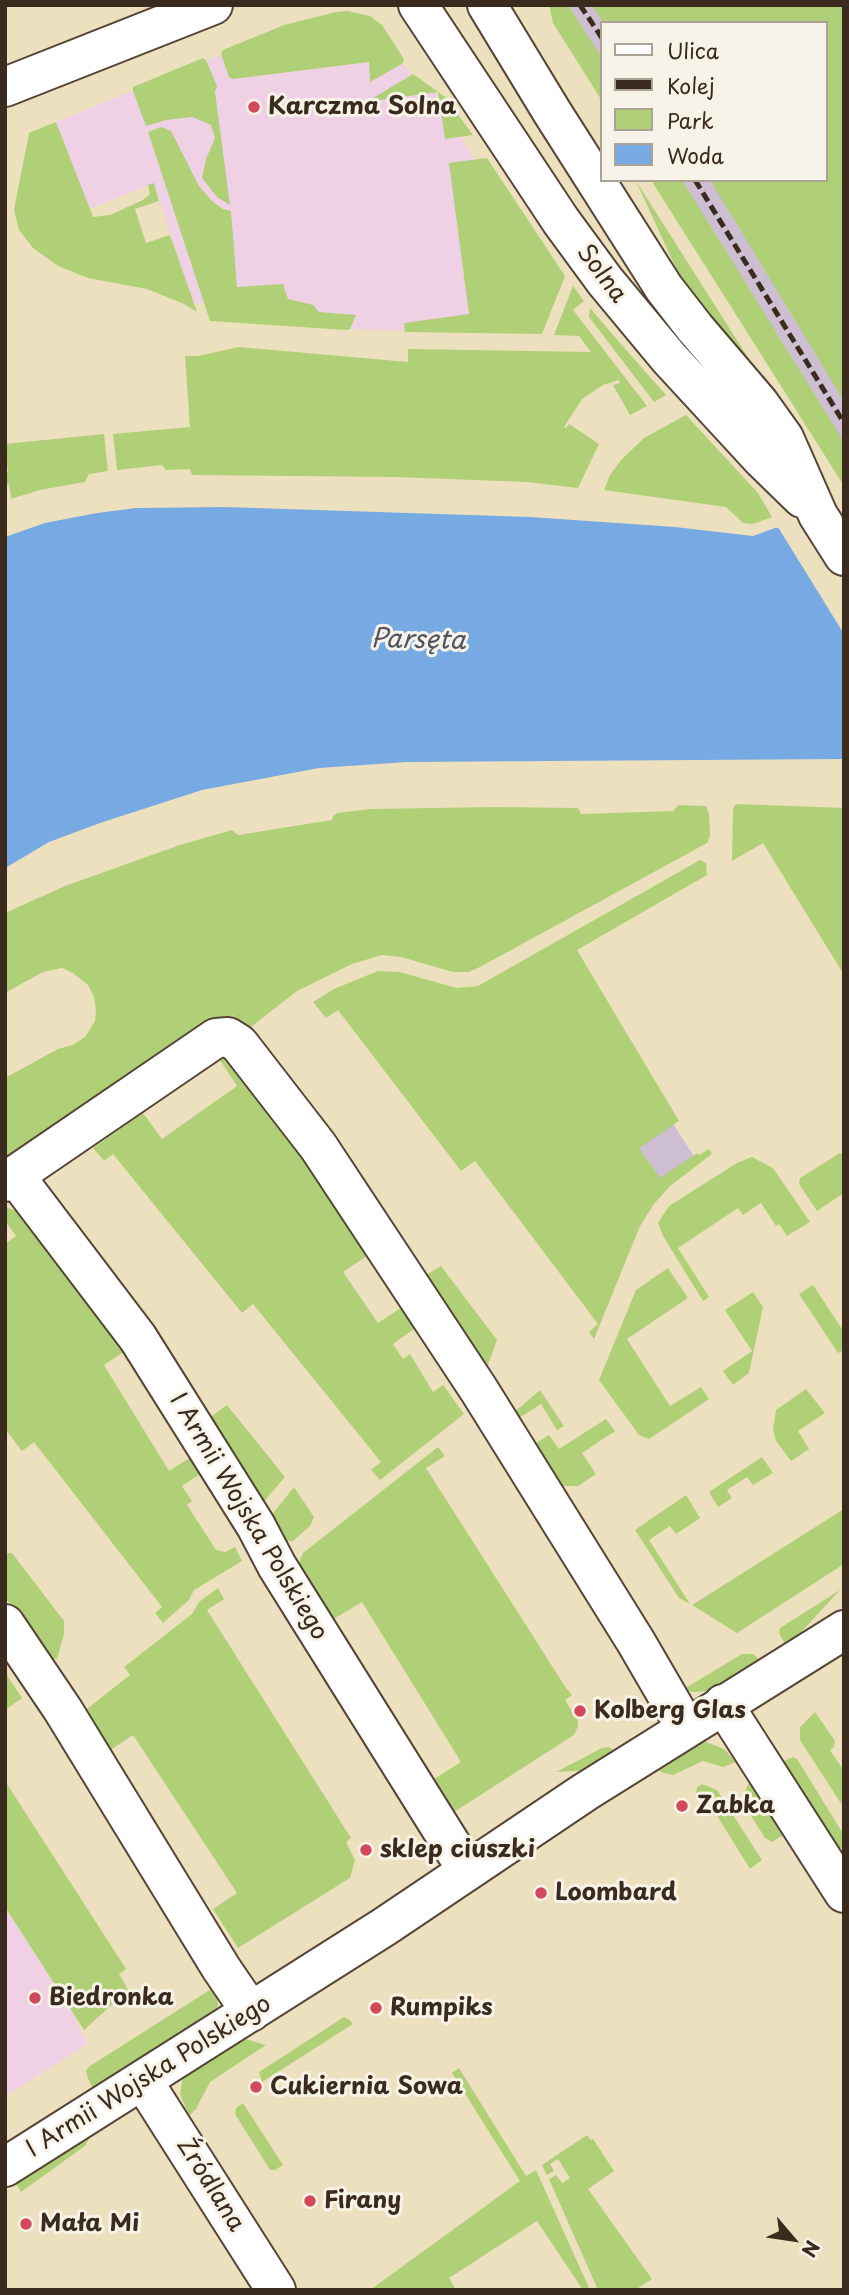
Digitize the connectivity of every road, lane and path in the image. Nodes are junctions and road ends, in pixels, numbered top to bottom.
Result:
1 (213, 5) edge
2 (418, 5) edge
3 (487, 5) edge
4 (5, 87) edge
5 (818, 514) junction
6 (844, 556) edge
7 (10, 1179) edge
8 (5, 1624) edge
9 (844, 1630) edge
10 (723, 1704) junction
11 (686, 1728) junction
12 (467, 1870) junction
13 (844, 1893) edge
14 (246, 2006) junction
15 (143, 2081) junction
16 (5, 2167) edge
17 (276, 2290) edge

1 - 4 street
2 - 5 street, Solna
3 - 5 street, Solna
5 - 6 street, Solna
7 - 11 street
7 - 12 street, I Armii Wojska Polskiego
8 - 14 street, I Armii Wojska Polskiego
9 - 10 street, I Armii Wojska Polskiego
10 - 11 street, I Armii Wojska Polskiego
10 - 13 street
11 - 12 street, I Armii Wojska Polskiego
12 - 14 street, I Armii Wojska Polskiego
14 - 15 street, I Armii Wojska Polskiego
15 - 16 street, I Armii Wojska Polskiego
15 - 17 street, Źródlana

